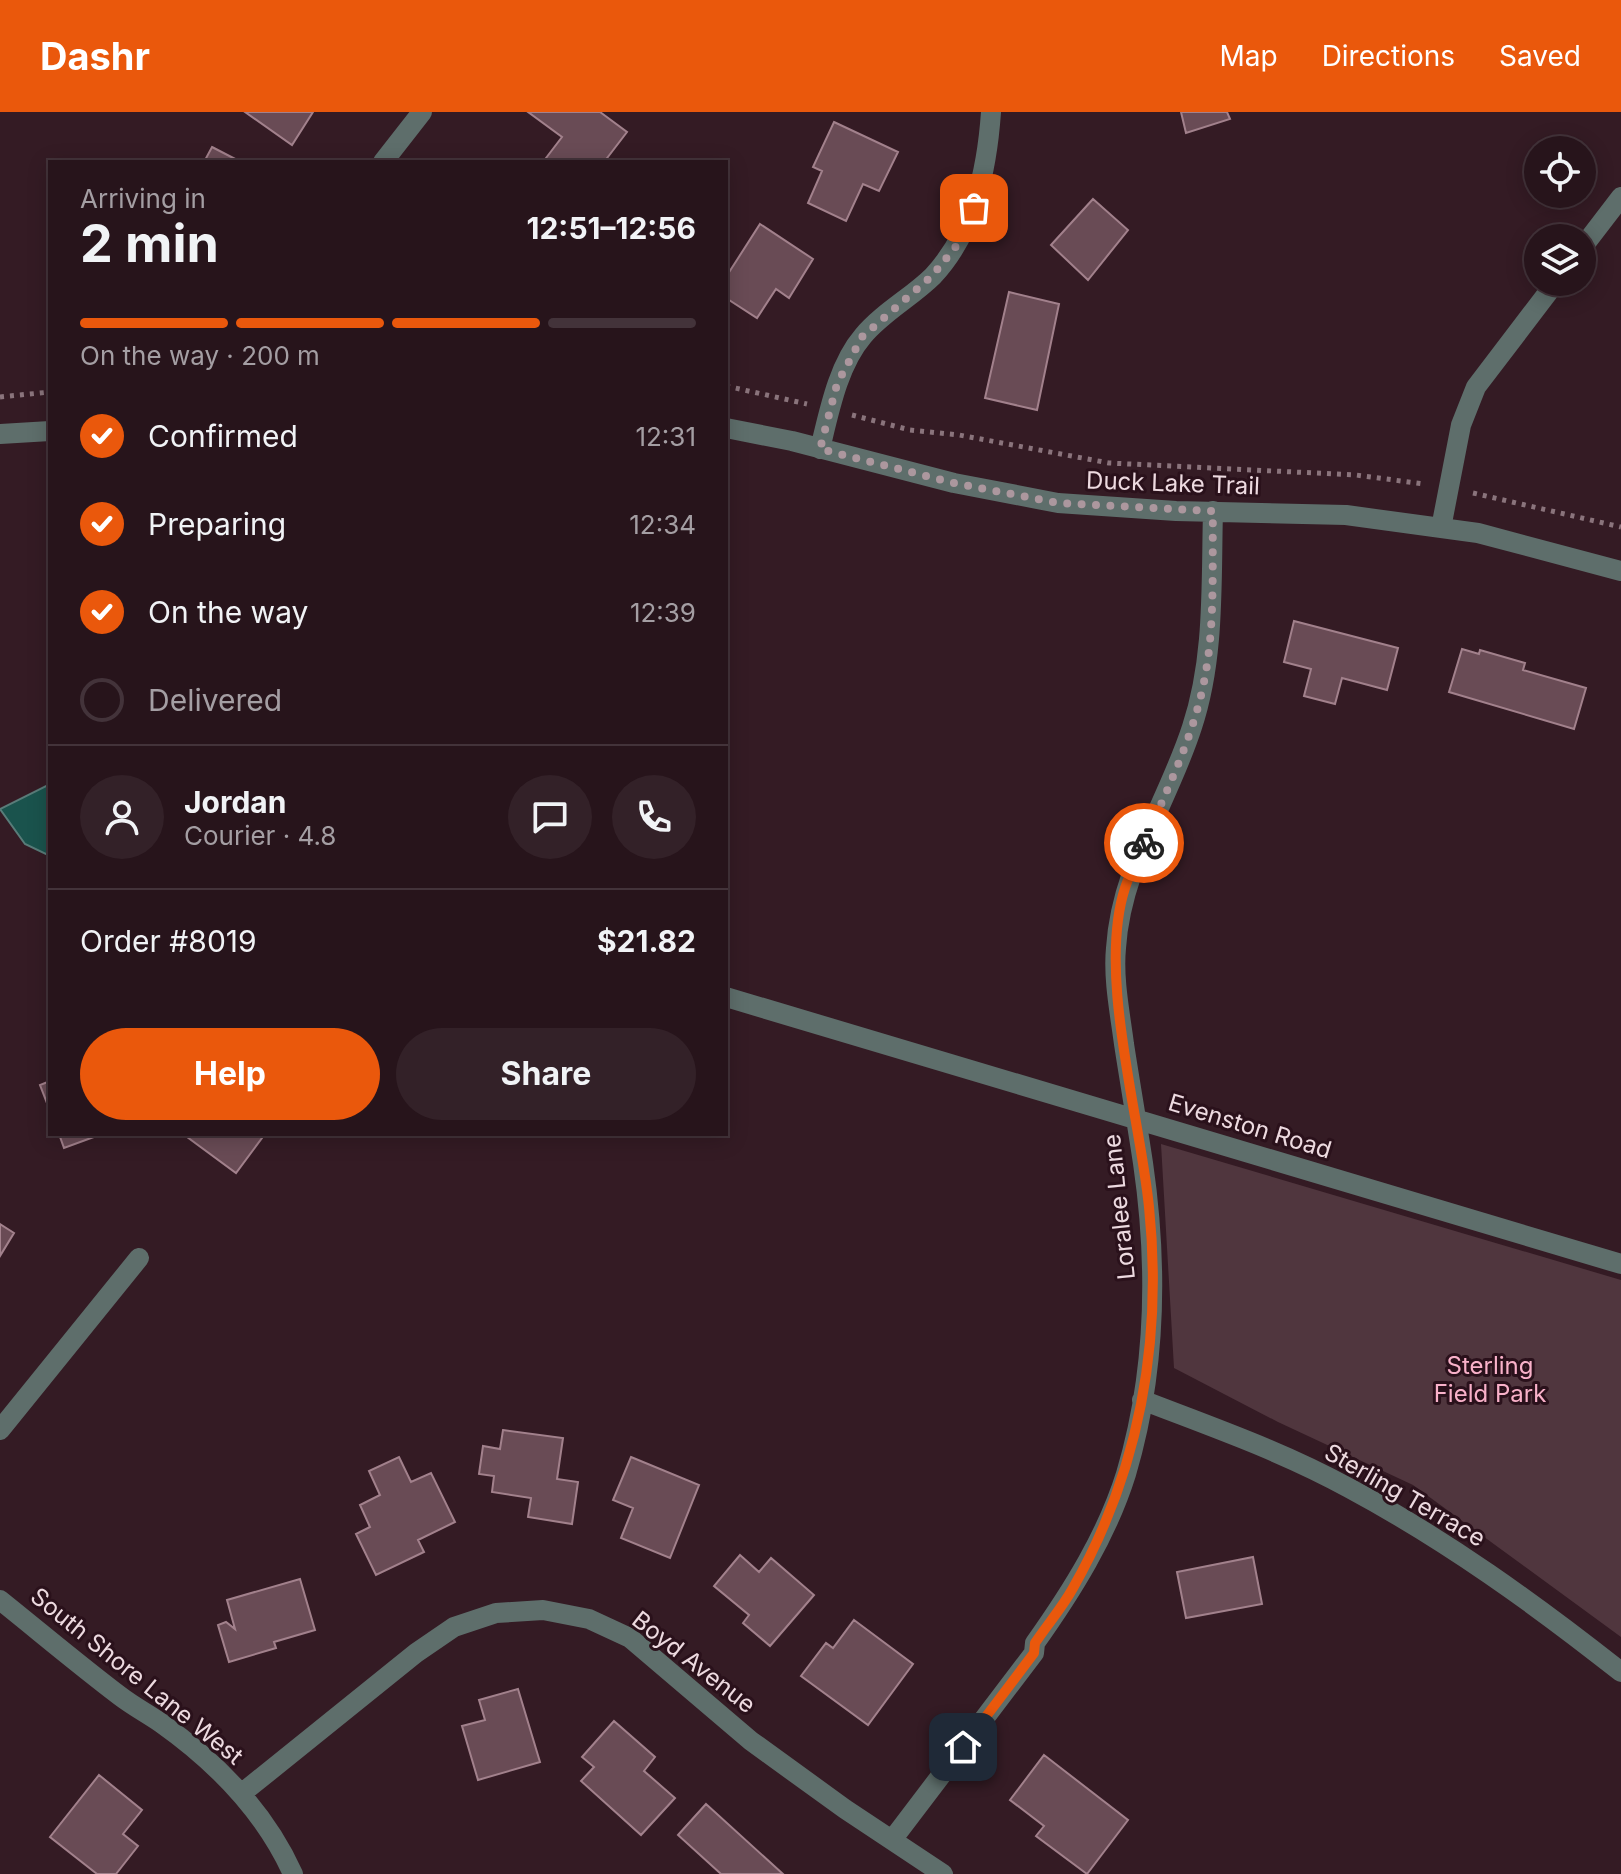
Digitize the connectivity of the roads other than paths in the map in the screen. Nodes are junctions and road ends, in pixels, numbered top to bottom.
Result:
1 (422, 112) edge
2 (991, 112) edge
3 (385, 160) edge
4 (1621, 197) edge
5 (1596, 230) edge
6 (1545, 296) edge
7 (728, 428) edge
8 (48, 431) edge
9 (0, 434) edge
10 (820, 449) junction
11 (1213, 511) junction
12 (1441, 528) junction
13 (1621, 571) edge
14 (728, 998) edge
15 (1136, 1119) junction
16 (139, 1258) dead end
17 (1621, 1264) edge
18 (1142, 1400) junction
19 (0, 1430) edge
20 (0, 1600) edge
21 (1621, 1672) edge
22 (241, 1794) junction
23 (892, 1840) junction
24 (293, 1874) edge
25 (943, 1874) edge

1 - 3 street
2 - 10 street
4 - 5 street
6 - 12 street
7 - 10 street, Duck Lake Trail
8 - 9 street
10 - 11 street, Duck Lake Trail
11 - 12 street, Duck Lake Trail
11 - 15 street, Loralee Lane
12 - 13 street, Duck Lake Trail
14 - 15 street, Evenston Road
15 - 17 street, Evenston Road
15 - 18 street, Loralee Lane
16 - 19 street
18 - 21 street, Sterling Terrace
18 - 23 street, Loralee Lane
20 - 22 street, South Shore Lane West
22 - 23 street, Boyd Avenue
22 - 24 street, South Shore Lane West
23 - 25 street, Boyd Avenue

